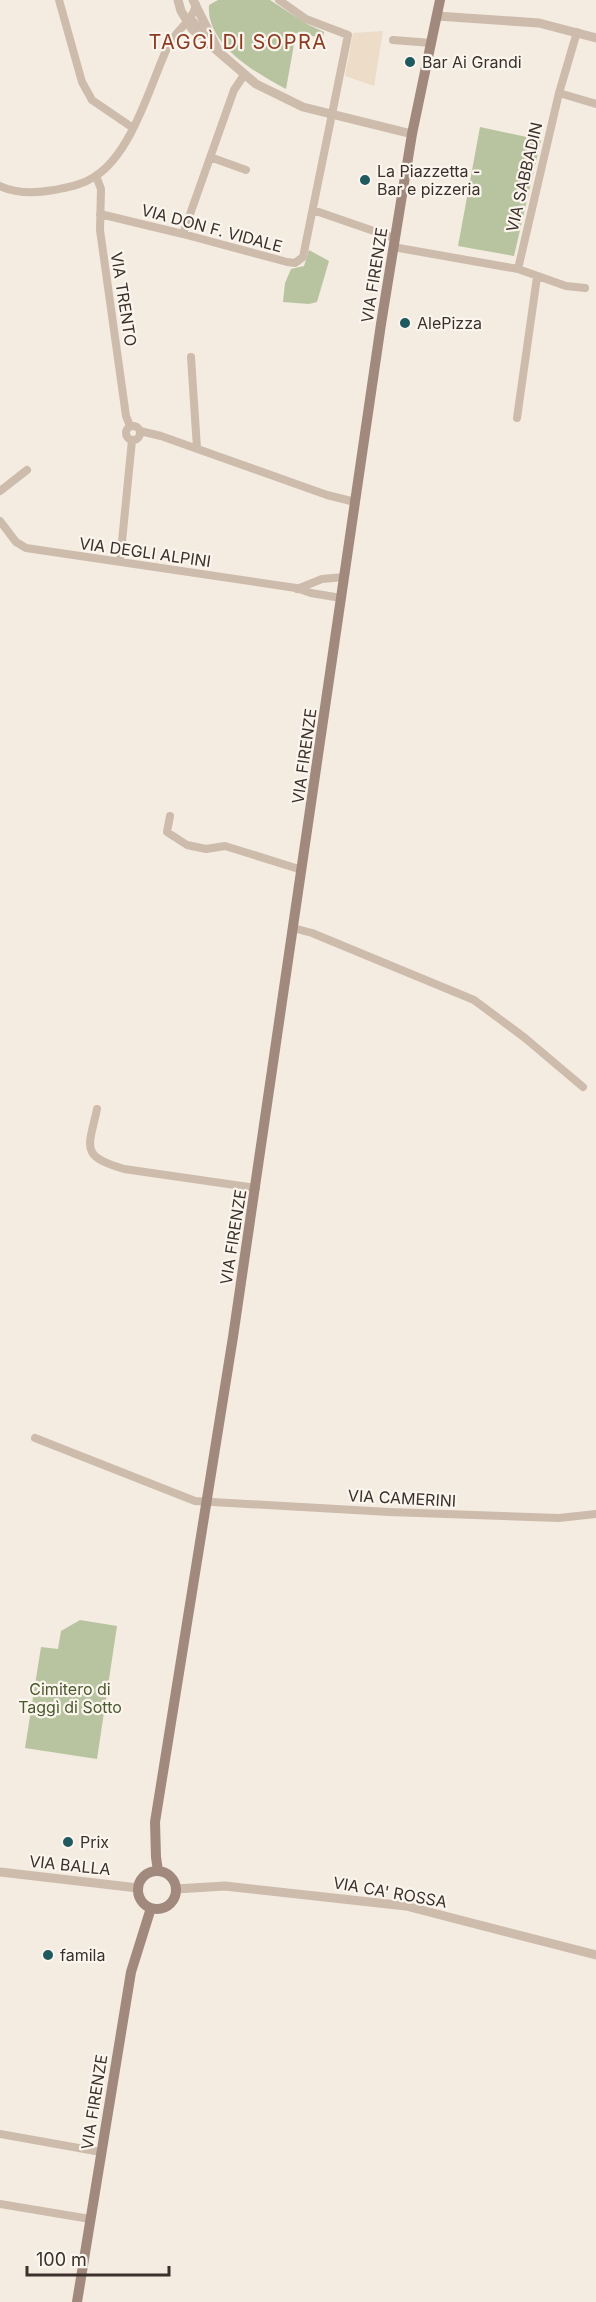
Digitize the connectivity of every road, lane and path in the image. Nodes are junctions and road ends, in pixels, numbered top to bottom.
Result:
1 (59, 0) edge
2 (178, 0) edge
3 (279, 0) edge
4 (440, 0) edge
5 (196, 2) edge
6 (437, 16) junction
7 (189, 21) junction
8 (577, 32) junction
9 (212, 38) junction
10 (596, 38) edge
11 (393, 40) dead end
12 (432, 43) junction
13 (219, 53) junction
14 (244, 75) junction
15 (560, 93) junction
16 (596, 104) edge
17 (333, 114) junction
18 (133, 128) junction
19 (412, 134) junction
20 (210, 157) junction
21 (246, 170) dead end
22 (96, 176) junction
23 (0, 186) edge
24 (313, 210) junction
25 (100, 214) junction
26 (183, 234) junction
27 (394, 242) junction
28 (518, 269) junction
29 (537, 277) junction
30 (585, 288) dead end
31 (190, 357) dead end
32 (517, 418) dead end
33 (130, 426) junction
34 (140, 431) junction
35 (132, 440) junction
36 (197, 448) junction
37 (27, 470) dead end
38 (0, 491) edge
39 (355, 502) junction
40 (0, 521) edge
41 (120, 562) junction
42 (344, 577) junction
43 (297, 589) junction
44 (341, 598) junction
45 (170, 816) dead end
46 (302, 870) junction
47 (293, 928) junction
48 (583, 1087) dead end
49 (97, 1108) dead end
50 (255, 1188) junction
51 (36, 1438) dead end
52 (207, 1502) junction
53 (596, 1514) edge
54 (158, 1871) junction
55 (0, 1872) edge
56 (138, 1888) junction
57 (176, 1889) junction
58 (151, 1908) junction
59 (596, 1955) edge
60 (0, 2134) edge
61 (101, 2152) junction
62 (0, 2204) edge
63 (90, 2219) junction
64 (77, 2302) edge

1 - 18 street
2 - 7 street
3 - 17 street, VIA DON F. VIDALE
4 - 6 main road, VIA FIRENZE
5 - 7 street
5 - 9 street
6 - 8 street
6 - 12 main road, VIA FIRENZE
7 - 9 street
7 - 13 street
7 - 18 street
8 - 10 street
8 - 15 street, VIA SABBADIN
9 - 13 street
11 - 12 street
12 - 19 main road, VIA FIRENZE
13 - 14 street
14 - 17 street
14 - 20 street
15 - 16 street
15 - 28 street, VIA SABBADIN
17 - 19 street
17 - 24 street, VIA DON F. VIDALE
18 - 22 street
19 - 27 main road, VIA FIRENZE
20 - 21 street
20 - 26 street
22 - 23 street
22 - 25 street, VIA TRENTO
24 - 26 street, VIA DON F. VIDALE
24 - 27 street
25 - 26 street, VIA DON F. VIDALE
25 - 33 street, VIA TRENTO
27 - 28 street
27 - 39 main road, VIA FIRENZE
28 - 29 street
29 - 30 street
29 - 32 street
31 - 36 street
33 - 34 street
33 - 35 street, VIA TRENTO
34 - 35 street
34 - 36 street
35 - 41 street, VIA TRENTO
36 - 39 street
37 - 38 street
39 - 42 main road, VIA FIRENZE
40 - 41 street, VIA DEGLI ALPINI
41 - 43 street, VIA DEGLI ALPINI
42 - 43 street, VIA DEGLI ALPINI
42 - 44 main road, VIA FIRENZE
43 - 44 street, VIA DEGLI ALPINI
44 - 46 main road, VIA FIRENZE
45 - 46 street
46 - 47 main road, VIA FIRENZE
47 - 48 street
47 - 50 main road, VIA FIRENZE
49 - 50 street
50 - 52 main road, VIA FIRENZE
51 - 52 street
52 - 53 street, VIA CAMERINI
52 - 54 main road, VIA FIRENZE
54 - 56 main road
54 - 57 main road
55 - 56 street, VIA BALLA
56 - 58 main road
57 - 58 main road
57 - 59 street, VIA CA' ROSSA
58 - 61 main road, VIA FIRENZE
60 - 61 street
61 - 63 main road, VIA FIRENZE
62 - 63 street
63 - 64 main road, VIA FIRENZE

